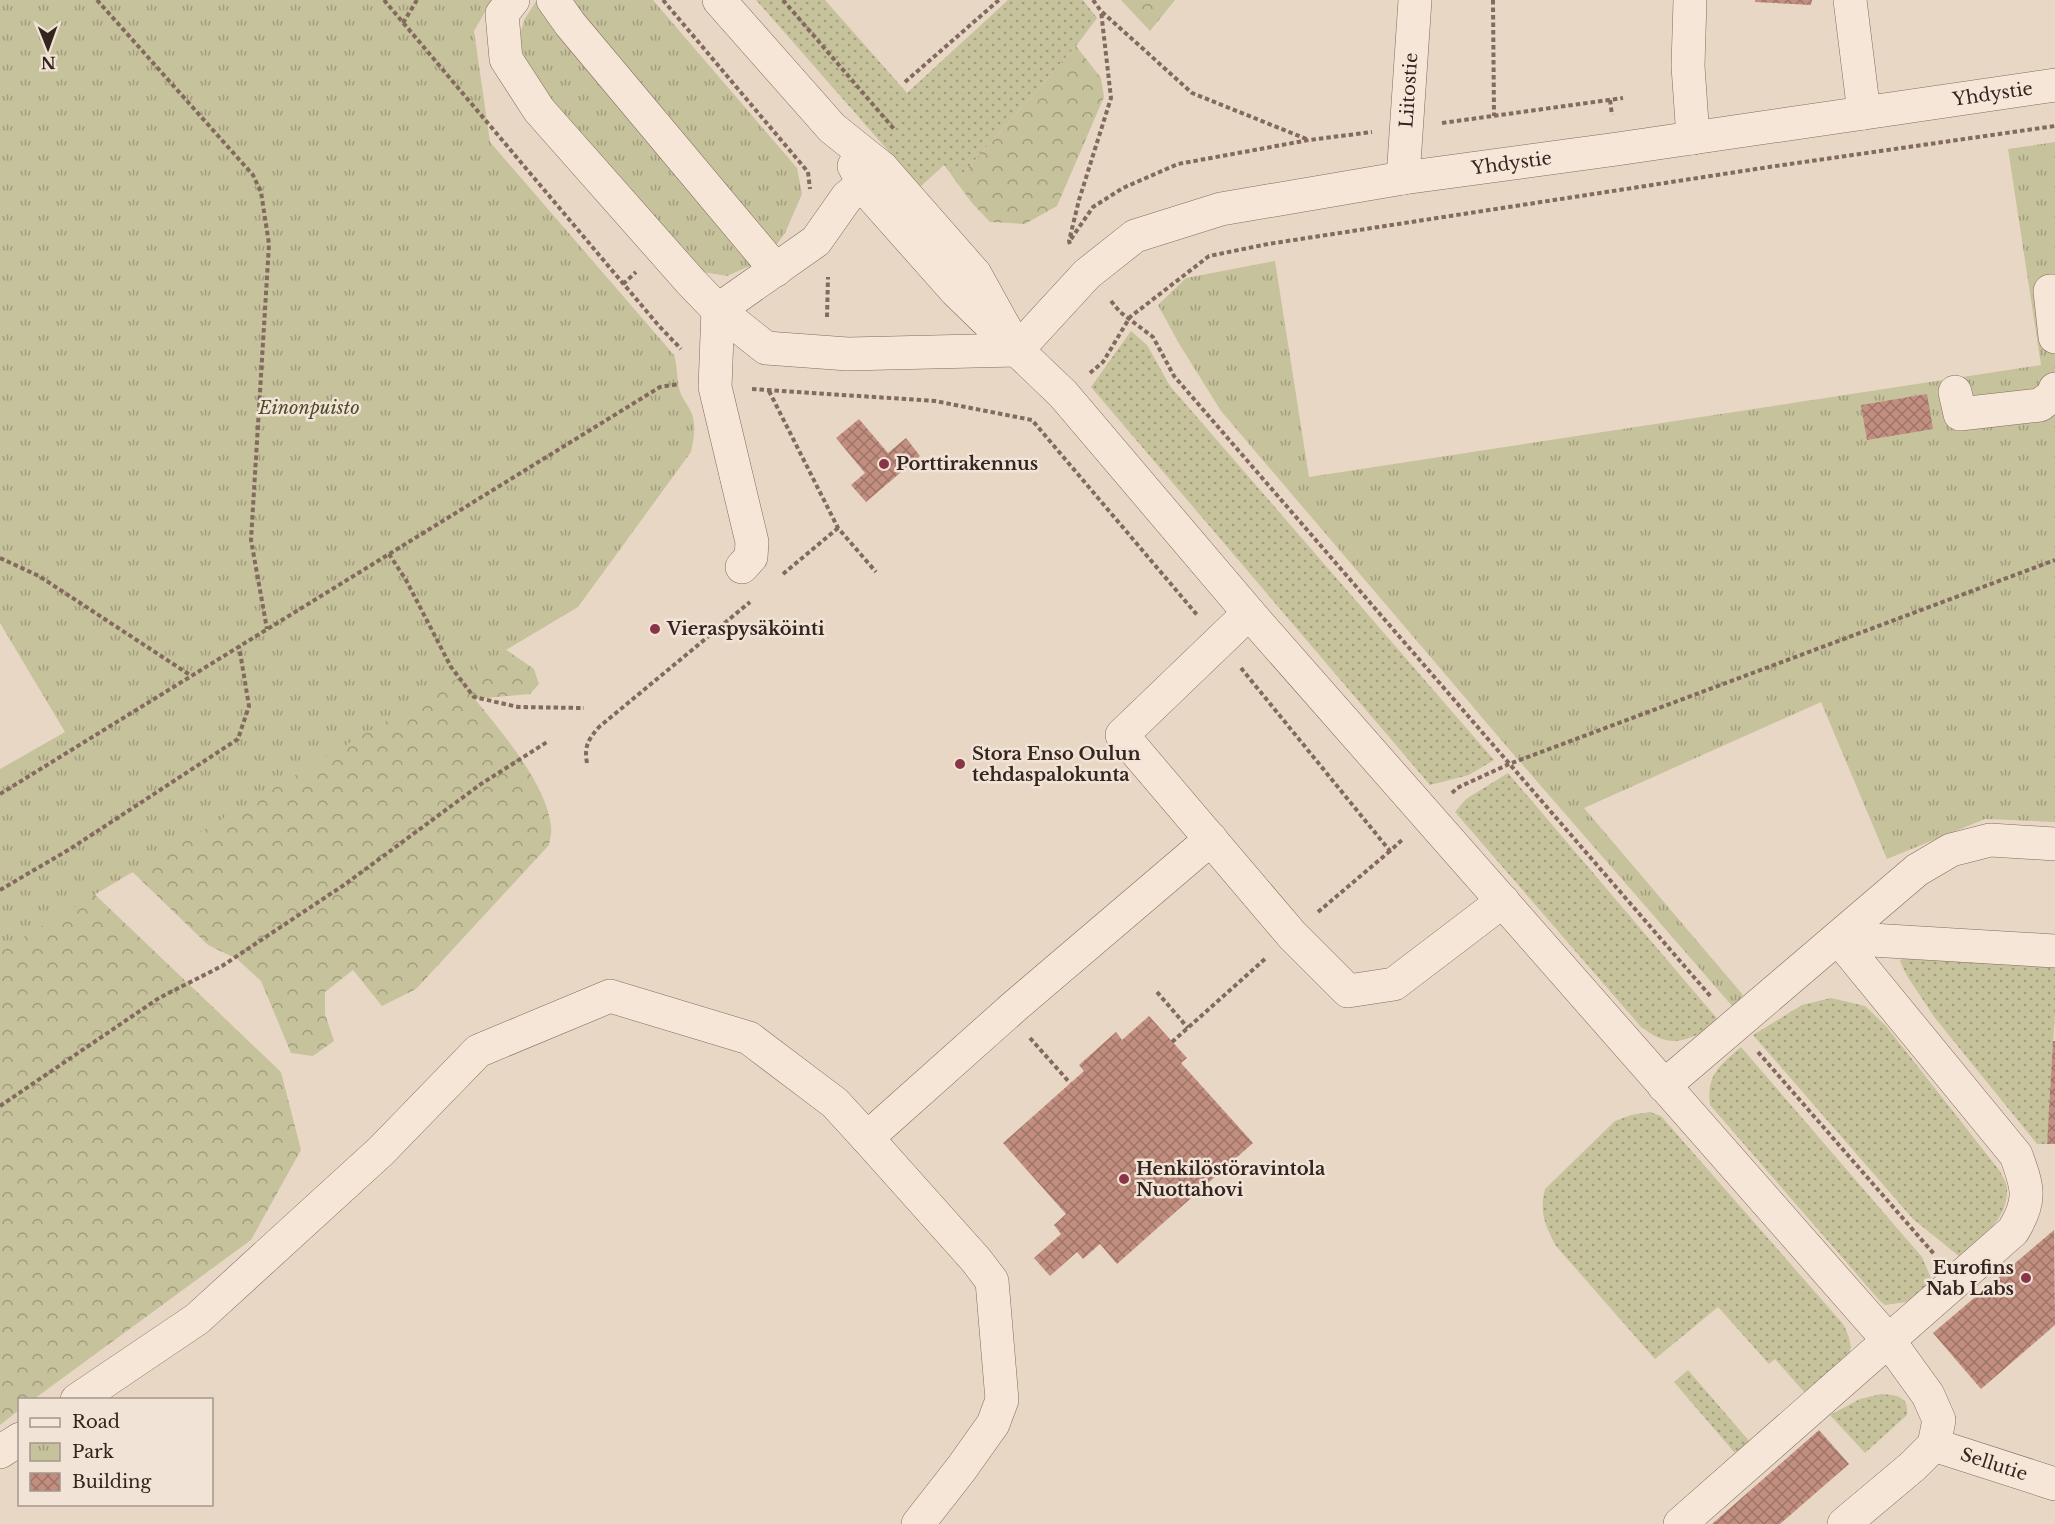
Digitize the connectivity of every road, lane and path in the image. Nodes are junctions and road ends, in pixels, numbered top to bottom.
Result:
1 (97, 0) edge
2 (384, 0) edge
3 (417, 0) edge
4 (513, 0) edge
5 (553, 0) edge
6 (663, 0) edge
7 (719, 0) edge
8 (783, 0) edge
9 (999, 0) edge
10 (1093, 0) edge
11 (1415, 0) edge
12 (1493, 0) edge
13 (1690, 0) edge
14 (1850, 0) edge
15 (1101, 11) junction
16 (403, 24) junction
17 (905, 82) dead end
18 (2055, 85) edge
19 (1623, 98) dead end
20 (1864, 113) junction
21 (1494, 116) junction
22 (2055, 126) edge
23 (1406, 128) junction
24 (895, 131) dead end
25 (1693, 138) junction
26 (1309, 140) junction
27 (873, 175) junction
28 (1403, 178) junction
29 (816, 241) junction
30 (1069, 241) junction
31 (776, 270) junction
32 (1087, 274) junction
33 (2055, 291) edge
34 (718, 310) junction
35 (1130, 317) junction
36 (2055, 338) edge
37 (1017, 350) junction
38 (685, 352) dead end
39 (826, 352) junction
40 (715, 387) junction
41 (2055, 389) edge
42 (768, 390) junction
43 (1955, 392) dead end
44 (826, 393) junction
45 (1063, 394) junction
46 (1032, 420) junction
47 (838, 528) junction
48 (389, 554) junction
49 (0, 558) edge
50 (2055, 560) edge
51 (742, 567) dead end
52 (876, 572) dead end
53 (774, 582) dead end
54 (755, 597) dead end
55 (1249, 613) junction
56 (267, 629) junction
57 (1220, 642) junction
58 (239, 646) junction
59 (190, 675) junction
60 (585, 708) dead end
61 (548, 742) dead end
62 (588, 763) dead end
63 (1509, 764) junction
64 (0, 794) edge
65 (1428, 815) junction
66 (1211, 839) junction
67 (2055, 844) edge
68 (0, 890) edge
69 (1503, 901) junction
70 (1838, 938) junction
71 (2055, 951) edge
72 (1157, 992) dead end
73 (1008, 1012) junction
74 (1736, 1026) junction
75 (1188, 1028) dead end
76 (1071, 1083) dead end
77 (1664, 1086) junction
78 (0, 1106) edge
79 (867, 1138) junction
80 (1957, 1280) junction
81 (1889, 1341) junction
82 (80, 1398) edge
83 (18, 1440) edge
84 (1934, 1445) junction
85 (0, 1452) edge
86 (2055, 1484) edge
87 (918, 1524) edge
88 (1680, 1524) edge
89 (1844, 1524) edge

1 - 56 path
2 - 16 path
3 - 16 path
4 - 34 street
5 - 31 street
6 - 29 path
7 - 27 street
8 - 24 path
9 - 17 path
10 - 15 path
11 - 23 street, Liitostie
12 - 21 path
13 - 25 street
14 - 20 street
15 - 26 path
15 - 30 path
16 - 38 path
18 - 20 street, Yhdystie
19 - 21 path
20 - 25 street, Yhdystie
21 - 23 path
22 - 35 path
23 - 26 path
23 - 28 street, Liitostie
25 - 28 street, Yhdystie
26 - 30 path
27 - 29 street
27 - 37 street
27 - 37 street
28 - 32 street, Yhdystie
29 - 31 street
29 - 39 path
30 - 32 path
31 - 34 street
32 - 35 path
32 - 37 street, Yhdystie
33 - 36 street
34 - 39 street
34 - 40 street
35 - 45 path
35 - 63 path
37 - 39 street
37 - 45 street
39 - 44 path
40 - 42 path
40 - 48 path
40 - 51 street
41 - 43 street
42 - 44 path
42 - 47 path
44 - 46 path
45 - 46 path
45 - 55 street
46 - 57 path
47 - 52 path
47 - 53 path
48 - 56 path
48 - 60 path
49 - 59 path
50 - 63 path
54 - 62 path
55 - 57 street
55 - 65 street
56 - 58 path
57 - 65 path
57 - 66 street
58 - 59 path
58 - 68 path
59 - 64 path
61 - 78 path
63 - 65 path
63 - 74 path
65 - 69 street
66 - 69 street
66 - 73 street
67 - 70 street
69 - 77 street
70 - 71 street
70 - 74 street
70 - 80 street
72 - 75 path
73 - 76 path
73 - 79 street
74 - 77 street
74 - 80 path
77 - 81 street
79 - 82 street
79 - 87 street
80 - 81 street
81 - 84 street
81 - 88 street
83 - 85 street
84 - 86 street, Sellutie
84 - 89 street

